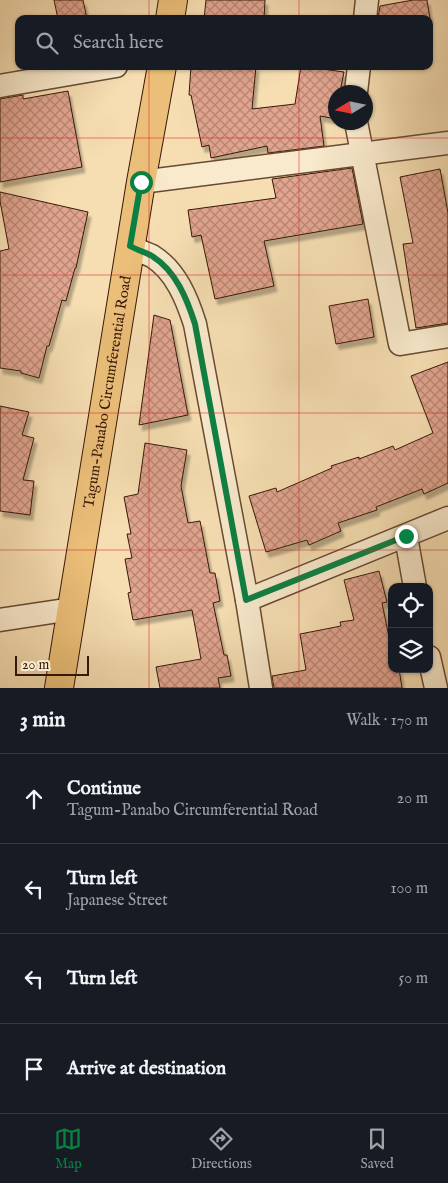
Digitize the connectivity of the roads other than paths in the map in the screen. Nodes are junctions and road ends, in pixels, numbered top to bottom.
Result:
1 (173, 0) edge
2 (368, 0) edge
3 (171, 15) edge
4 (366, 15) edge
5 (93, 70) edge
6 (161, 70) edge
7 (359, 70) edge
8 (357, 85) edge
9 (0, 86) edge
10 (357, 130) edge
11 (448, 143) edge
12 (362, 155) junction
13 (141, 182) junction
14 (130, 246) junction
15 (448, 336) edge
16 (448, 518) edge
17 (406, 536) junction
18 (415, 583) edge
19 (246, 600) junction
20 (72, 609) junction
21 (0, 620) edge
22 (433, 673) edge
23 (60, 688) edge
24 (261, 688) edge
25 (436, 688) edge

1 - 3 main road
2 - 4 street
5 - 9 street
6 - 13 main road, Tagum-Panabo Circumferential Road
7 - 8 street
10 - 12 street
11 - 12 street
12 - 13 street
12 - 15 street
13 - 14 main road, Tagum-Panabo Circumferential Road
14 - 19 street
14 - 20 main road, Tagum-Panabo Circumferential Road
16 - 17 street
17 - 18 street
17 - 19 street
19 - 24 street
20 - 21 street
20 - 23 main road, Tagum-Panabo Circumferential Road
22 - 25 street

